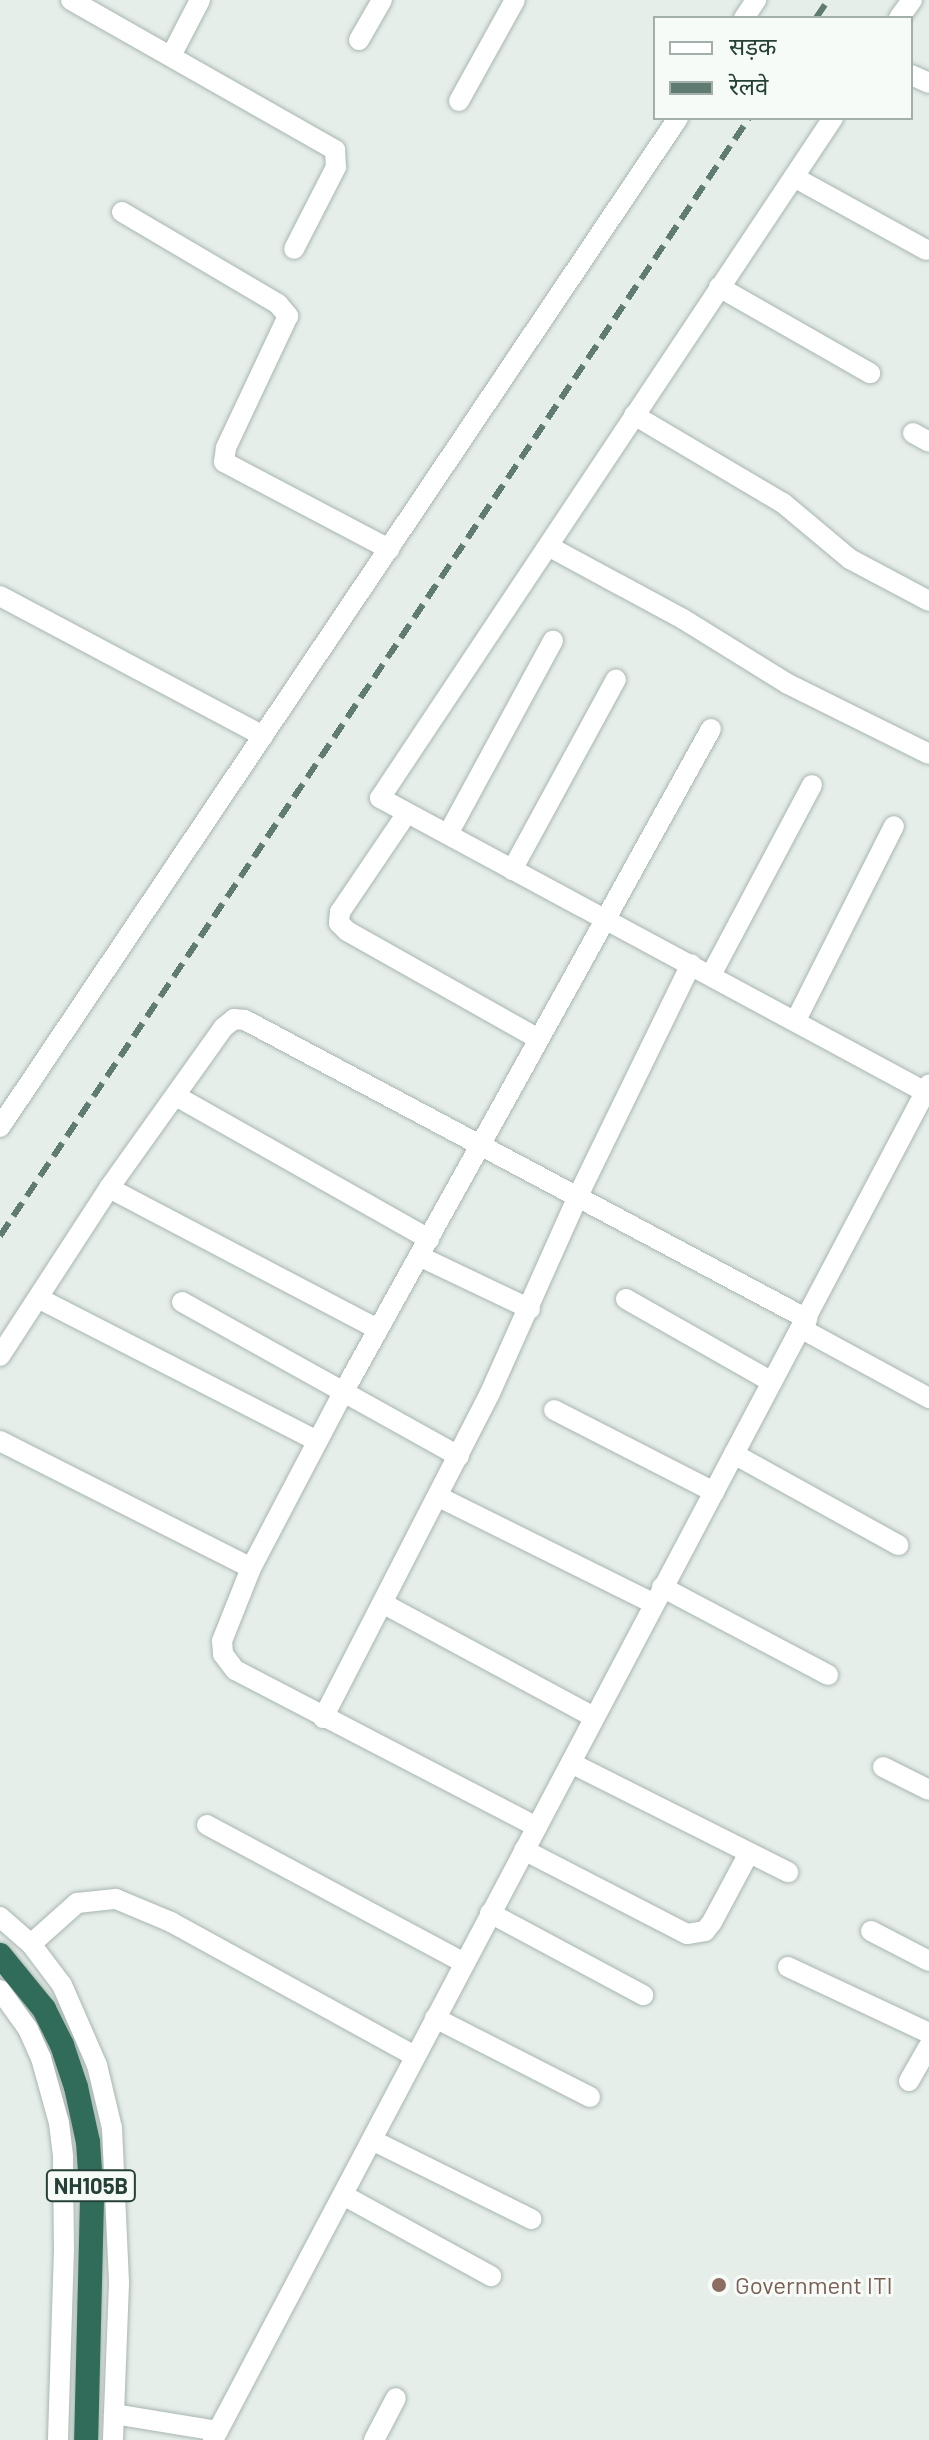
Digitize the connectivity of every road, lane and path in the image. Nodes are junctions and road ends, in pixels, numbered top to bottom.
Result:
1 (71, 0) edge
2 (200, 0) edge
3 (382, 0) edge
4 (515, 0) edge
5 (359, 40) dead end
6 (171, 56) junction
7 (459, 101) dead end
8 (677, 120) edge
9 (832, 120) edge
10 (794, 177) junction
11 (122, 212) dead end
12 (294, 249) dead end
13 (926, 250) dead end
14 (719, 287) junction
15 (870, 373) dead end
16 (634, 415) junction
17 (548, 546) junction
18 (389, 549) junction
19 (0, 596) edge
20 (929, 601) edge
21 (553, 641) dead end
22 (616, 679) dead end
23 (711, 729) dead end
24 (263, 736) junction
25 (929, 754) edge
26 (812, 785) dead end
27 (407, 813) junction
28 (894, 826) dead end
29 (448, 834) junction
30 (512, 870) junction
31 (606, 918) junction
32 (691, 964) junction
33 (711, 975) junction
34 (796, 1020) junction
35 (539, 1039) junction
36 (928, 1090) edge
37 (176, 1096) junction
38 (0, 1127) edge
39 (480, 1147) junction
40 (109, 1188) junction
41 (578, 1196) junction
42 (424, 1248) junction
43 (38, 1298) junction
44 (626, 1299) dead end
45 (182, 1302) dead end
46 (530, 1309) junction
47 (805, 1324) junction
48 (378, 1329) junction
49 (0, 1356) edge
50 (772, 1382) junction
51 (344, 1391) junction
52 (929, 1398) edge
53 (554, 1410) dead end
54 (0, 1441) edge
55 (318, 1441) junction
56 (734, 1454) junction
57 (459, 1456) junction
58 (714, 1492) junction
59 (439, 1497) junction
60 (898, 1545) dead end
61 (251, 1568) junction
62 (658, 1595) junction
63 (384, 1604) junction
64 (828, 1675) dead end
65 (594, 1717) junction
66 (323, 1718) junction
67 (573, 1764) junction
68 (883, 1767) dead end
69 (929, 1790) edge
70 (207, 1825) dead end
71 (537, 1827) junction
72 (524, 1850) junction
73 (749, 1853) junction
74 (788, 1872) dead end
75 (490, 1913) junction
76 (0, 1917) edge
77 (871, 1931) dead end
78 (31, 1944) junction
79 (0, 1955) edge
80 (929, 1961) edge
81 (463, 1962) junction
82 (788, 1967) dead end
83 (0, 1990) edge
84 (643, 1995) dead end
85 (435, 2018) junction
86 (928, 2045) edge
87 (415, 2056) junction
88 (909, 2081) dead end
89 (590, 2097) dead end
90 (372, 2140) junction
91 (343, 2195) junction
92 (531, 2219) dead end
93 (491, 2276) dead end
94 (396, 2398) dead end
95 (114, 2414) junction
96 (216, 2435) edge
97 (58, 2440) edge
98 (86, 2440) edge
99 (113, 2440) edge
100 (374, 2440) edge

1 - 6 street
2 - 6 street
3 - 5 street
4 - 7 street
6 - 12 street
8 - 18 street
9 - 10 street
10 - 13 street
10 - 14 street
11 - 18 street
14 - 15 street
14 - 16 street
16 - 17 street
16 - 20 street
17 - 25 street
17 - 27 street
18 - 24 street
19 - 24 street
21 - 29 street
22 - 30 street
23 - 31 street
24 - 38 street
26 - 33 street
27 - 29 street
27 - 35 street
28 - 34 street
29 - 30 street
30 - 31 street
31 - 32 street
31 - 35 street
32 - 33 street
32 - 41 street
33 - 34 street
34 - 36 street
35 - 39 street
36 - 47 street
37 - 39 street
37 - 40 street
37 - 42 street
39 - 41 street
39 - 42 street
40 - 43 street
40 - 48 street
41 - 46 street
41 - 47 street
42 - 46 street
42 - 48 street
43 - 49 street
43 - 55 street
44 - 50 street
45 - 51 street
46 - 57 street
47 - 50 street
47 - 52 street
48 - 51 street
50 - 56 street
51 - 55 street
51 - 57 street
53 - 58 street
54 - 61 street
55 - 61 street
56 - 58 street
56 - 60 street
57 - 59 street
58 - 62 street
59 - 62 street
59 - 63 street
61 - 66 street
62 - 64 street
62 - 65 street
63 - 65 street
63 - 66 street
65 - 67 street
66 - 71 street
67 - 71 street
67 - 73 street
68 - 69 street
70 - 81 street
71 - 72 street
72 - 73 street
72 - 75 street
73 - 74 street
75 - 81 street
75 - 84 street
76 - 78 street
77 - 80 street
78 - 87 street
78 - 95 street
79 - 98 highway, NH105B
81 - 85 street
82 - 86 street
83 - 97 street
85 - 87 street
85 - 89 street
86 - 88 street
87 - 90 street
90 - 91 street
90 - 92 street
91 - 93 street
91 - 96 street
94 - 100 street
95 - 96 street
95 - 99 street

